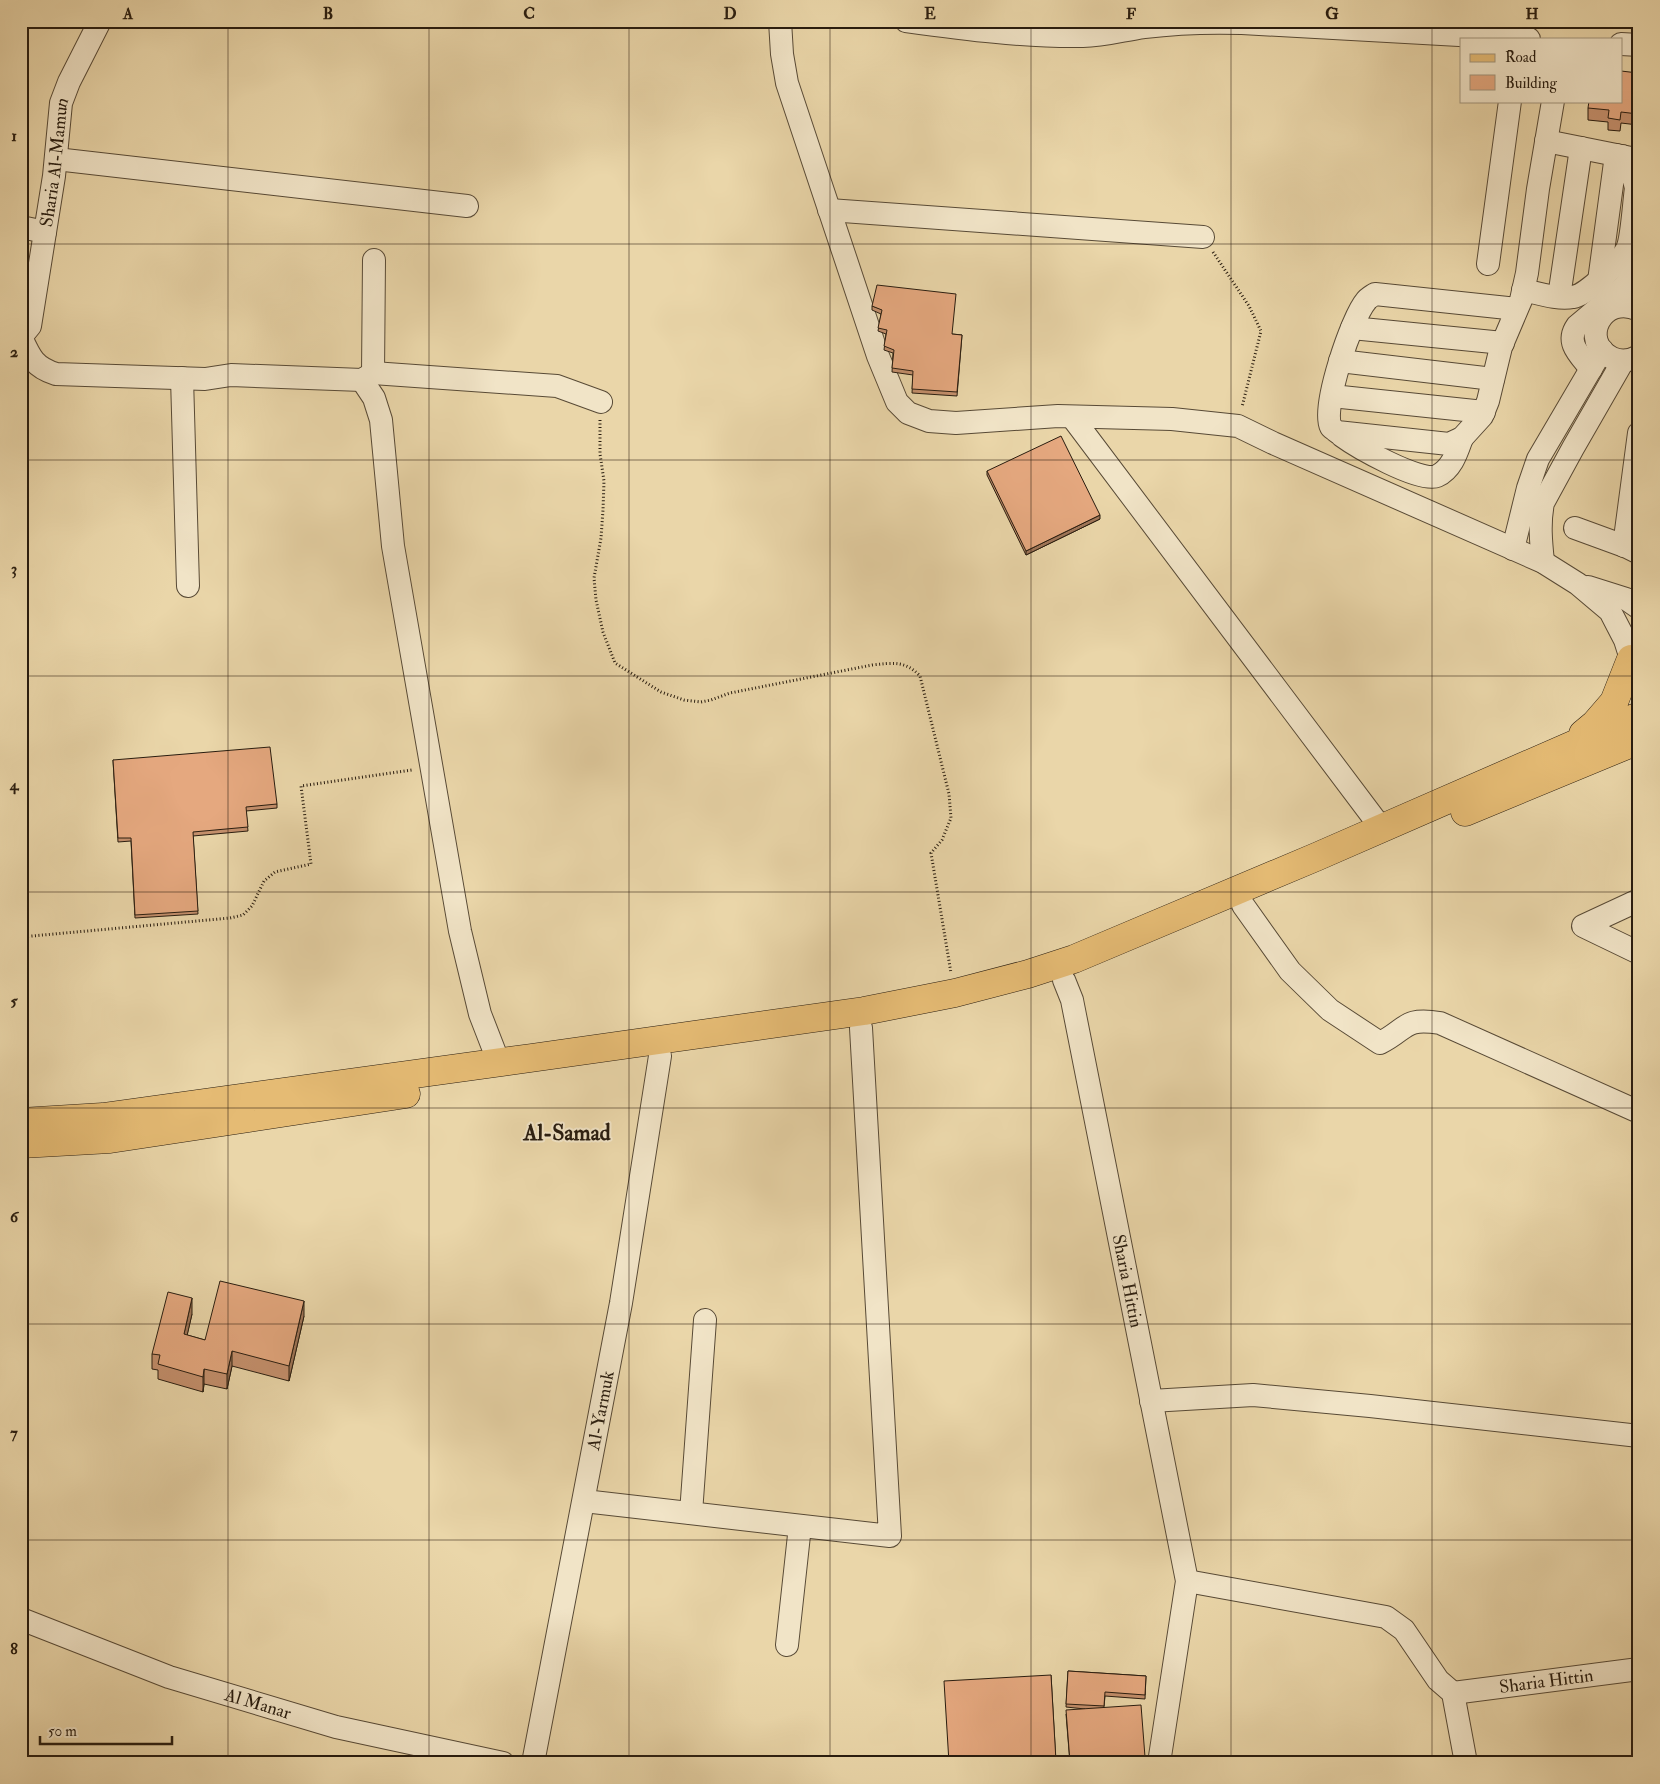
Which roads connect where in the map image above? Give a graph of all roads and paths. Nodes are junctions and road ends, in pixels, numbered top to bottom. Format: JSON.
{"nodes":[{"id":1,"x":100,"y":21,"type":"edge"},
{"id":2,"x":780,"y":21,"type":"edge"},
{"id":3,"x":906,"y":21,"type":"edge"},
{"id":4,"x":1509,"y":21,"type":"edge"},
{"id":5,"x":1341,"y":25,"type":"edge"},
{"id":6,"x":1439,"y":27,"type":"edge"},
{"id":7,"x":1518,"y":38,"type":"edge"},
{"id":8,"x":1622,"y":44,"type":"edge"},
{"id":9,"x":1639,"y":45,"type":"edge"},
{"id":10,"x":1510,"y":102,"type":"edge"},
{"id":11,"x":1553,"y":102,"type":"edge"},
{"id":12,"x":1546,"y":141,"type":"junction"},
{"id":13,"x":1581,"y":148,"type":"junction"},
{"id":14,"x":1626,"y":157,"type":"edge"},
{"id":15,"x":56,"y":159,"type":"junction"},
{"id":16,"x":467,"y":206,"type":"dead end"},
{"id":17,"x":830,"y":210,"type":"junction"},
{"id":18,"x":21,"y":227,"type":"edge"},
{"id":19,"x":45,"y":232,"type":"junction"},
{"id":20,"x":1203,"y":237,"type":"joint"},
{"id":21,"x":374,"y":260,"type":"dead end"},
{"id":22,"x":1639,"y":262,"type":"edge"},
{"id":23,"x":1488,"y":264,"type":"dead end"},
{"id":24,"x":1626,"y":285,"type":"junction"},
{"id":25,"x":1559,"y":297,"type":"junction"},
{"id":26,"x":1520,"y":299,"type":"junction"},
{"id":27,"x":1612,"y":308,"type":"junction"},
{"id":28,"x":1639,"y":310,"type":"edge"},
{"id":29,"x":1352,"y":328,"type":"junction"},
{"id":30,"x":21,"y":338,"type":"edge"},
{"id":31,"x":1503,"y":343,"type":"junction"},
{"id":32,"x":1633,"y":359,"type":"edge"},
{"id":33,"x":1597,"y":360,"type":"junction"},
{"id":34,"x":1340,"y":362,"type":"junction"},
{"id":35,"x":368,"y":377,"type":"junction"},
{"id":36,"x":182,"y":378,"type":"junction"},
{"id":37,"x":1493,"y":378,"type":"junction"},
{"id":38,"x":1332,"y":396,"type":"junction"},
{"id":39,"x":601,"y":402,"type":"joint"},
{"id":40,"x":1484,"y":412,"type":"junction"},
{"id":41,"x":1072,"y":417,"type":"junction"},
{"id":42,"x":1238,"y":426,"type":"junction"},
{"id":43,"x":1337,"y":432,"type":"junction"},
{"id":44,"x":1639,"y":432,"type":"edge"},
{"id":45,"x":1462,"y":438,"type":"junction"},
{"id":46,"x":1575,"y":528,"type":"dead end"},
{"id":47,"x":1513,"y":549,"type":"junction"},
{"id":48,"x":1631,"y":549,"type":"edge"},
{"id":49,"x":1544,"y":562,"type":"junction"},
{"id":50,"x":1578,"y":584,"type":"junction"},
{"id":51,"x":188,"y":586,"type":"dead end"},
{"id":52,"x":1639,"y":608,"type":"edge"},
{"id":53,"x":1635,"y":664,"type":"edge"},
{"id":54,"x":1639,"y":716,"type":"edge"},
{"id":55,"x":1639,"y":740,"type":"edge"},
{"id":56,"x":1565,"y":748,"type":"junction"},
{"id":57,"x":432,"y":766,"type":"junction"},
{"id":58,"x":1382,"y":828,"type":"junction"},
{"id":59,"x":1639,"y":900,"type":"edge"},
{"id":60,"x":1243,"y":905,"type":"junction"},
{"id":61,"x":21,"y":938,"type":"edge"},
{"id":62,"x":1639,"y":953,"type":"edge"},
{"id":63,"x":1064,"y":980,"type":"junction"},
{"id":64,"x":955,"y":993,"type":"junction"},
{"id":65,"x":861,"y":1028,"type":"junction"},
{"id":66,"x":660,"y":1056,"type":"junction"},
{"id":67,"x":499,"y":1062,"type":"junction"},
{"id":68,"x":1639,"y":1112,"type":"edge"},
{"id":69,"x":21,"y":1122,"type":"edge"},
{"id":70,"x":21,"y":1144,"type":"edge"},
{"id":71,"x":704,"y":1320,"type":"dead end"},
{"id":72,"x":1151,"y":1400,"type":"junction"},
{"id":73,"x":1639,"y":1436,"type":"edge"},
{"id":74,"x":584,"y":1501,"type":"junction"},
{"id":75,"x":692,"y":1513,"type":"junction"},
{"id":76,"x":800,"y":1526,"type":"junction"},
{"id":77,"x":1187,"y":1581,"type":"junction"},
{"id":78,"x":21,"y":1618,"type":"edge"},
{"id":79,"x":787,"y":1645,"type":"dead end"},
{"id":80,"x":1639,"y":1669,"type":"edge"},
{"id":81,"x":1453,"y":1693,"type":"junction"},
{"id":82,"x":503,"y":1763,"type":"edge"},
{"id":83,"x":533,"y":1763,"type":"edge"},
{"id":84,"x":1159,"y":1763,"type":"edge"},
{"id":85,"x":1466,"y":1763,"type":"edge"}],
"edges":[{"from":1,"to":15,"type":"street","name":"Sharia Al-Mamun"},
{"from":2,"to":17,"type":"street"},
{"from":3,"to":5,"type":"street"},
{"from":4,"to":7,"type":"street"},
{"from":5,"to":6,"type":"street"},
{"from":6,"to":7,"type":"street"},
{"from":8,"to":9,"type":"street"},
{"from":10,"to":23,"type":"street"},
{"from":11,"to":12,"type":"street"},
{"from":12,"to":13,"type":"street"},
{"from":12,"to":26,"type":"street"},
{"from":13,"to":14,"type":"street"},
{"from":13,"to":25,"type":"street"},
{"from":14,"to":25,"type":"street"},
{"from":15,"to":16,"type":"street"},
{"from":15,"to":19,"type":"street","name":"Sharia Al-Mamun"},
{"from":17,"to":20,"type":"street"},
{"from":17,"to":41,"type":"street"},
{"from":18,"to":19,"type":"street"},
{"from":19,"to":30,"type":"street","name":"Sharia Al-Mamun"},
{"from":20,"to":42,"type":"path"},
{"from":21,"to":35,"type":"street"},
{"from":22,"to":24,"type":"street"},
{"from":24,"to":27,"type":"street"},
{"from":24,"to":33,"type":"street"},
{"from":25,"to":26,"type":"street"},
{"from":26,"to":29,"type":"street"},
{"from":26,"to":31,"type":"street"},
{"from":27,"to":28,"type":"street"},
{"from":27,"to":33,"type":"street"},
{"from":29,"to":31,"type":"street"},
{"from":29,"to":34,"type":"street"},
{"from":30,"to":36,"type":"street"},
{"from":31,"to":37,"type":"street"},
{"from":32,"to":33,"type":"street"},
{"from":32,"to":49,"type":"street"},
{"from":33,"to":47,"type":"street"},
{"from":34,"to":37,"type":"street"},
{"from":34,"to":38,"type":"street"},
{"from":35,"to":36,"type":"street"},
{"from":35,"to":39,"type":"street"},
{"from":35,"to":57,"type":"street"},
{"from":36,"to":51,"type":"street"},
{"from":37,"to":40,"type":"street"},
{"from":38,"to":40,"type":"street"},
{"from":38,"to":43,"type":"street"},
{"from":39,"to":64,"type":"path"},
{"from":40,"to":45,"type":"street"},
{"from":41,"to":42,"type":"street"},
{"from":41,"to":58,"type":"street"},
{"from":42,"to":47,"type":"street"},
{"from":43,"to":45,"type":"street"},
{"from":43,"to":45,"type":"street"},
{"from":44,"to":48,"type":"street"},
{"from":46,"to":48,"type":"street"},
{"from":47,"to":49,"type":"street"},
{"from":49,"to":50,"type":"street"},
{"from":50,"to":52,"type":"street"},
{"from":50,"to":53,"type":"street"},
{"from":53,"to":56,"type":"main road"},
{"from":54,"to":56,"type":"main road"},
{"from":55,"to":60,"type":"main road"},
{"from":56,"to":58,"type":"main road"},
{"from":57,"to":61,"type":"path"},
{"from":57,"to":67,"type":"street"},
{"from":58,"to":64,"type":"main road"},
{"from":59,"to":62,"type":"street"},
{"from":60,"to":63,"type":"main road"},
{"from":60,"to":68,"type":"street"},
{"from":63,"to":65,"type":"main road"},
{"from":63,"to":72,"type":"street","name":"Sharia Hittin"},
{"from":64,"to":67,"type":"main road"},
{"from":65,"to":66,"type":"main road"},
{"from":65,"to":76,"type":"street"},
{"from":66,"to":70,"type":"main road"},
{"from":66,"to":74,"type":"street","name":"Al-Yarmuk"},
{"from":67,"to":69,"type":"main road"},
{"from":71,"to":75,"type":"street"},
{"from":72,"to":73,"type":"street"},
{"from":72,"to":77,"type":"street","name":"Sharia Hittin"},
{"from":74,"to":75,"type":"street"},
{"from":74,"to":83,"type":"street","name":"Al-Yarmuk"},
{"from":75,"to":76,"type":"street"},
{"from":76,"to":79,"type":"street"},
{"from":77,"to":81,"type":"street"},
{"from":77,"to":84,"type":"street","name":"Sharia Hittin"},
{"from":78,"to":82,"type":"street","name":"Al Manar"},
{"from":80,"to":81,"type":"street","name":"Sharia Hittin"},
{"from":81,"to":85,"type":"street"}]}
